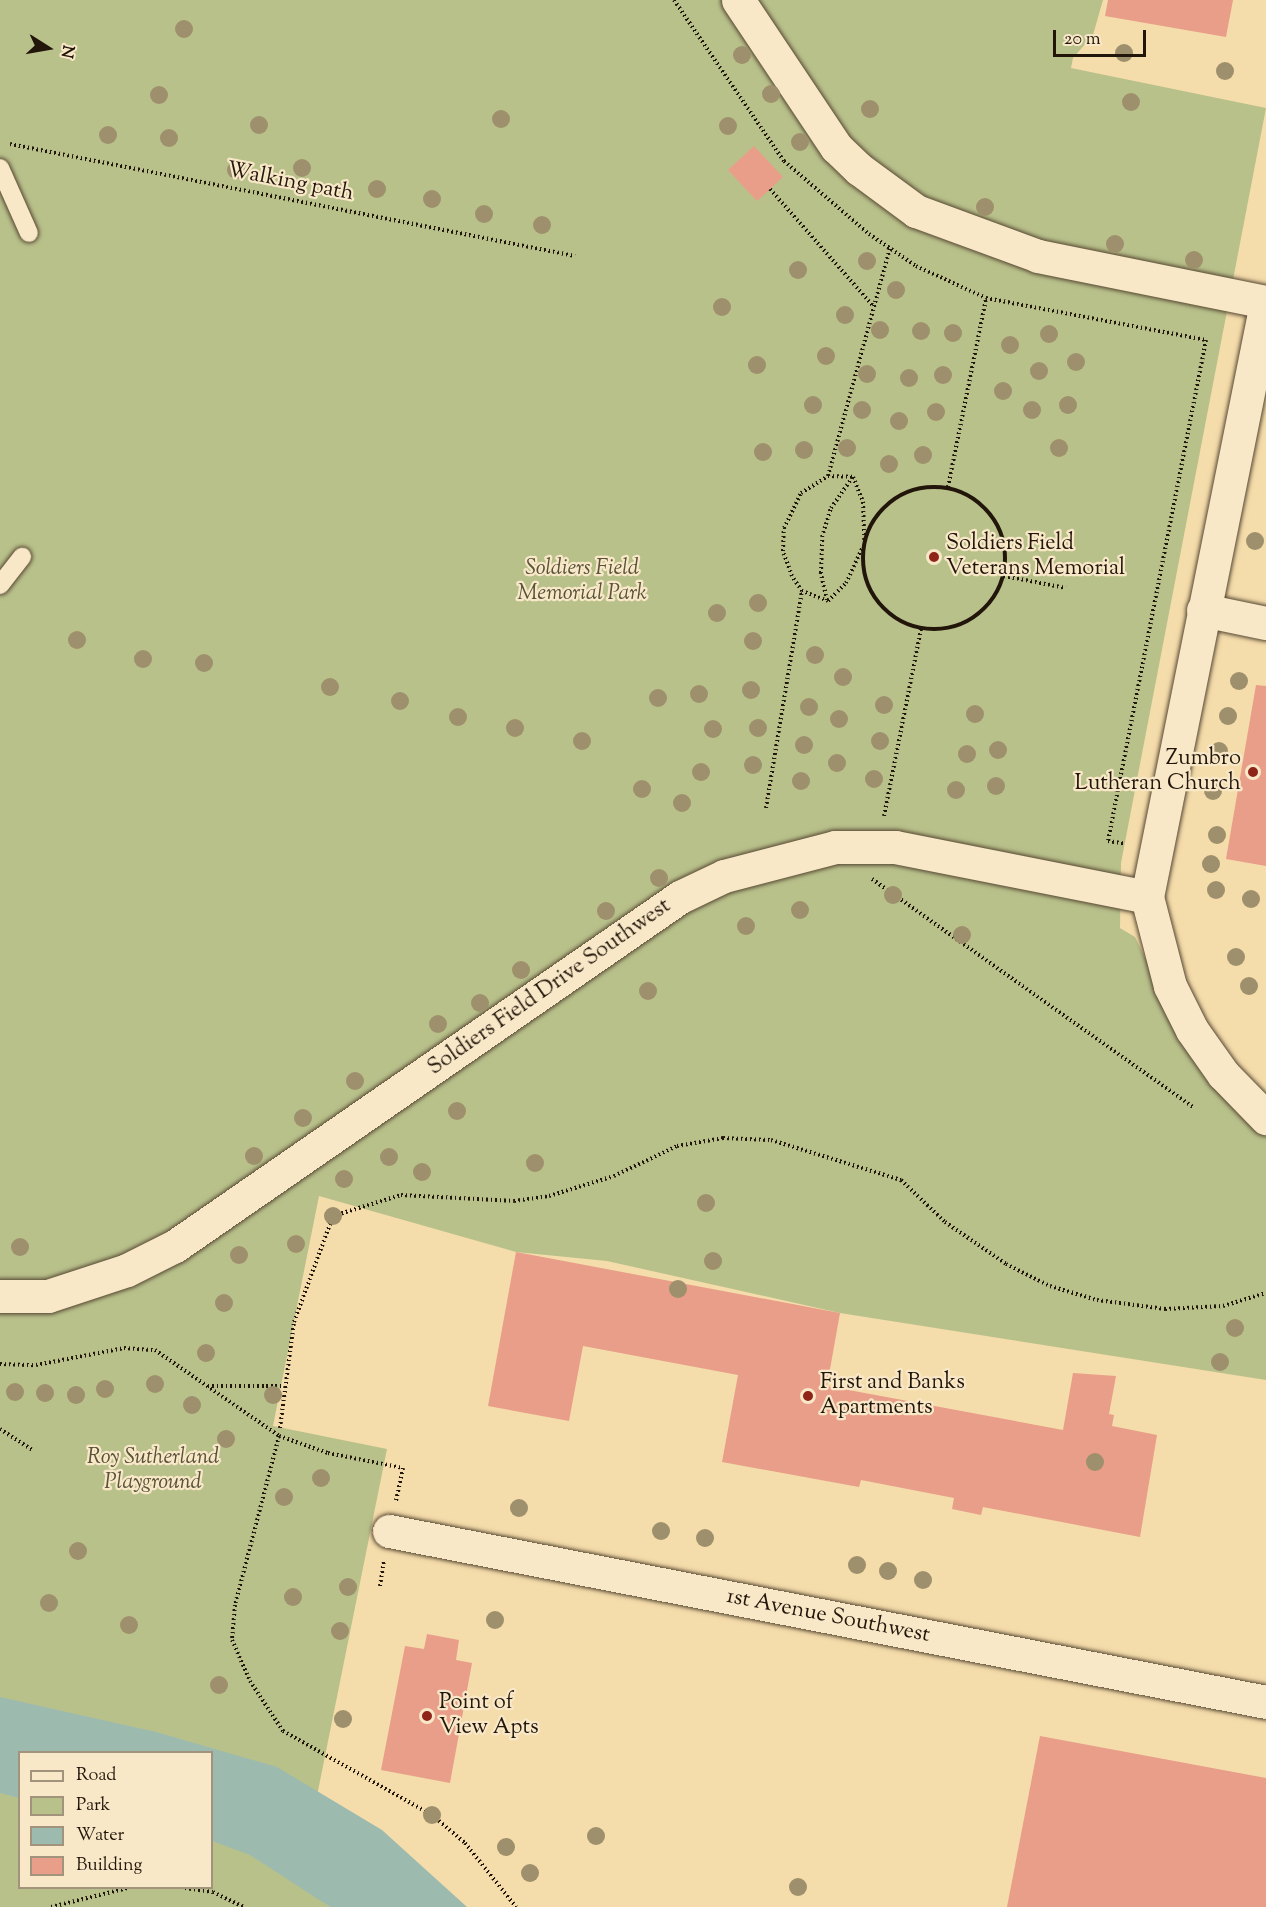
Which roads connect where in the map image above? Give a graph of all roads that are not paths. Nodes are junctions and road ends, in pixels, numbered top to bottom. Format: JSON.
{"nodes":[{"id":1,"x":738,"y":0,"type":"edge"},
{"id":2,"x":0,"y":168,"type":"edge"},
{"id":3,"x":29,"y":233,"type":"dead end"},
{"id":4,"x":1266,"y":303,"type":"edge"},
{"id":5,"x":22,"y":556,"type":"dead end"},
{"id":6,"x":0,"y":585,"type":"edge"},
{"id":7,"x":1203,"y":610,"type":"junction"},
{"id":8,"x":1266,"y":623,"type":"edge"},
{"id":9,"x":1148,"y":897,"type":"junction"},
{"id":10,"x":1266,"y":1118,"type":"edge"},
{"id":11,"x":0,"y":1296,"type":"edge"},
{"id":12,"x":389,"y":1531,"type":"dead end"},
{"id":13,"x":1266,"y":1702,"type":"edge"}],
"edges":[{"from":1,"to":4,"type":"street"},
{"from":2,"to":3,"type":"lane"},
{"from":4,"to":7,"type":"street"},
{"from":5,"to":6,"type":"lane"},
{"from":7,"to":8,"type":"street"},
{"from":7,"to":9,"type":"street"},
{"from":9,"to":10,"type":"street"},
{"from":9,"to":11,"type":"street","name":"Soldiers Field Drive Southwest"},
{"from":12,"to":13,"type":"street","name":"1st Avenue Southwest"}]}
